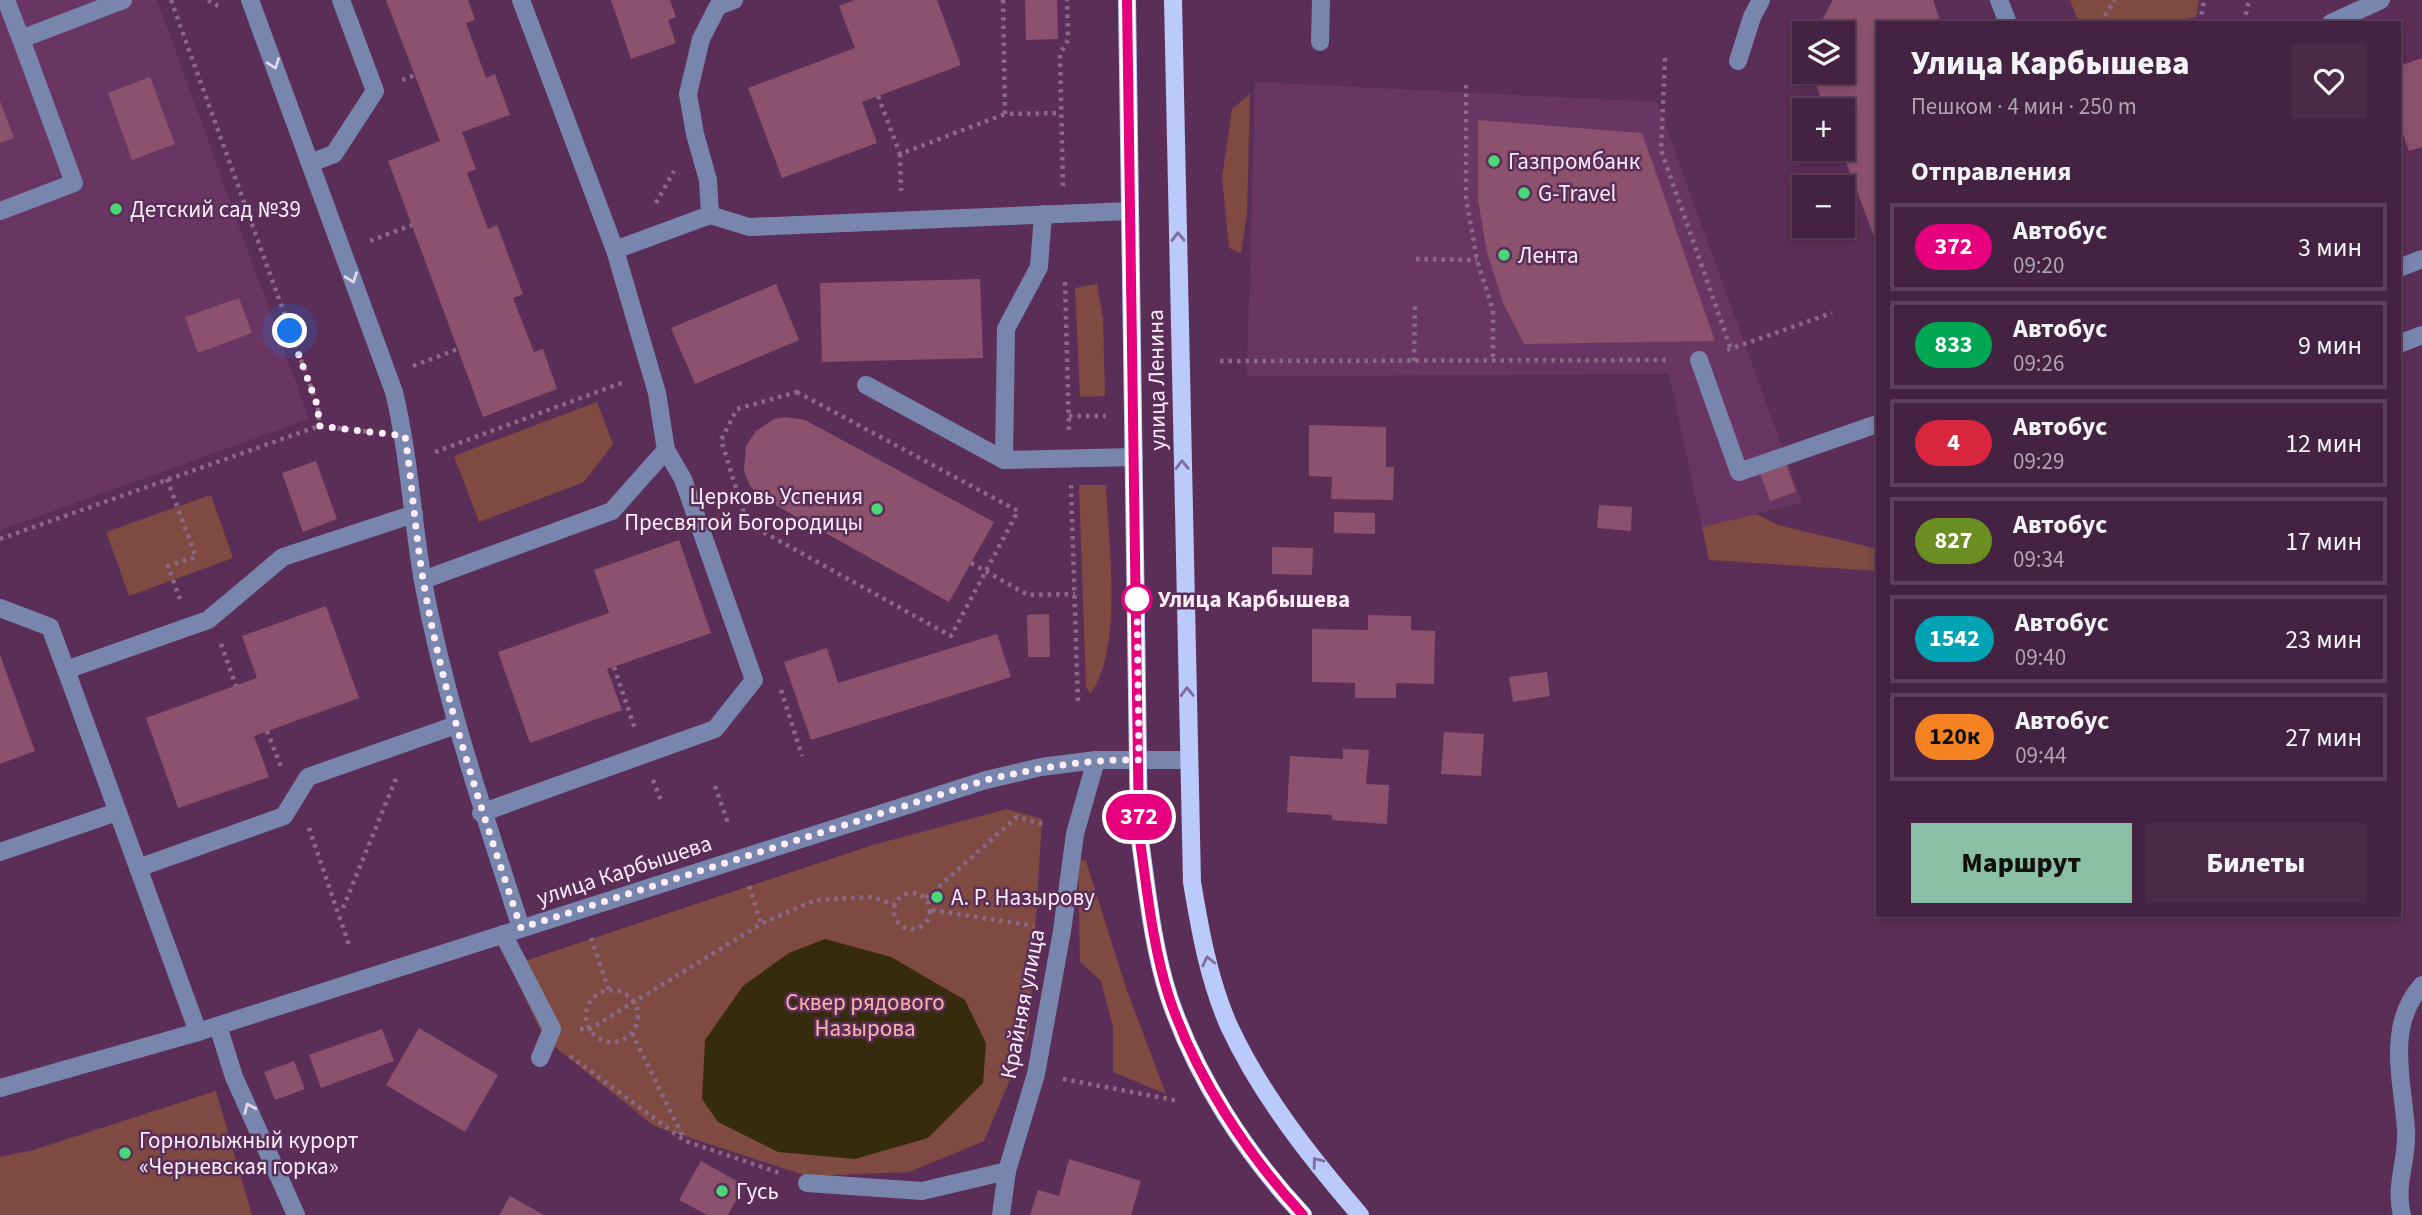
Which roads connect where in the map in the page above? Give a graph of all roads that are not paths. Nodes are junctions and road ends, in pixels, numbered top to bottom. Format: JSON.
{"nodes":[{"id":1,"x":6,"y":0,"type":"edge"},
{"id":2,"x":123,"y":0,"type":"edge"},
{"id":3,"x":250,"y":0,"type":"edge"},
{"id":4,"x":341,"y":0,"type":"edge"},
{"id":5,"x":521,"y":0,"type":"edge"},
{"id":6,"x":734,"y":0,"type":"edge"},
{"id":7,"x":1127,"y":0,"type":"edge"},
{"id":8,"x":1173,"y":0,"type":"edge"},
{"id":9,"x":1321,"y":0,"type":"edge"},
{"id":10,"x":1761,"y":0,"type":"edge"},
{"id":11,"x":1999,"y":0,"type":"edge"},
{"id":12,"x":2381,"y":0,"type":"edge"},
{"id":13,"x":2007,"y":21,"type":"edge"},
{"id":14,"x":2335,"y":21,"type":"edge"},
{"id":15,"x":21,"y":39,"type":"junction"},
{"id":16,"x":1320,"y":42,"type":"dead end"},
{"id":17,"x":1738,"y":61,"type":"dead end"},
{"id":18,"x":310,"y":163,"type":"junction"},
{"id":19,"x":0,"y":211,"type":"edge"},
{"id":20,"x":1130,"y":211,"type":"junction"},
{"id":21,"x":1043,"y":214,"type":"junction"},
{"id":22,"x":710,"y":215,"type":"junction"},
{"id":23,"x":615,"y":250,"type":"junction"},
{"id":24,"x":2422,"y":259,"type":"edge"},
{"id":25,"x":2401,"y":267,"type":"edge"},
{"id":26,"x":2422,"y":335,"type":"edge"},
{"id":27,"x":2401,"y":343,"type":"edge"},
{"id":28,"x":1699,"y":360,"type":"road end"},
{"id":29,"x":866,"y":385,"type":"dead end"},
{"id":30,"x":1874,"y":425,"type":"dead end"},
{"id":31,"x":666,"y":450,"type":"junction"},
{"id":32,"x":1134,"y":457,"type":"junction"},
{"id":33,"x":1004,"y":460,"type":"junction"},
{"id":34,"x":414,"y":514,"type":"junction"},
{"id":35,"x":423,"y":580,"type":"junction"},
{"id":36,"x":0,"y":608,"type":"edge"},
{"id":37,"x":66,"y":670,"type":"junction"},
{"id":38,"x":456,"y":725,"type":"junction"},
{"id":39,"x":1096,"y":760,"type":"junction"},
{"id":40,"x":1139,"y":760,"type":"junction"},
{"id":41,"x":1188,"y":760,"type":"junction"},
{"id":42,"x":117,"y":812,"type":"junction"},
{"id":43,"x":481,"y":813,"type":"junction"},
{"id":44,"x":0,"y":852,"type":"edge"},
{"id":45,"x":138,"y":867,"type":"junction"},
{"id":46,"x":521,"y":928,"type":"junction"},
{"id":47,"x":503,"y":934,"type":"junction"},
{"id":48,"x":2422,"y":985,"type":"edge"},
{"id":49,"x":218,"y":1026,"type":"junction"},
{"id":50,"x":198,"y":1032,"type":"junction"},
{"id":51,"x":540,"y":1058,"type":"dead end"},
{"id":52,"x":0,"y":1088,"type":"edge"},
{"id":53,"x":1007,"y":1171,"type":"junction"},
{"id":54,"x":807,"y":1183,"type":"road end"},
{"id":55,"x":296,"y":1215,"type":"edge"},
{"id":56,"x":1000,"y":1215,"type":"edge"},
{"id":57,"x":1303,"y":1215,"type":"edge"},
{"id":58,"x":1360,"y":1215,"type":"edge"},
{"id":59,"x":2402,"y":1215,"type":"edge"}],
"edges":[{"from":1,"to":15,"type":"street"},
{"from":2,"to":15,"type":"street"},
{"from":3,"to":18,"type":"street","one_way":true},
{"from":4,"to":18,"type":"street"},
{"from":5,"to":23,"type":"street"},
{"from":6,"to":22,"type":"street"},
{"from":7,"to":20,"type":"main road","name":"улица Ленина"},
{"from":41,"to":8,"type":"main road","name":"улица Ленина","one_way":true},
{"from":9,"to":16,"type":"street"},
{"from":10,"to":17,"type":"street"},
{"from":11,"to":13,"type":"street"},
{"from":12,"to":14,"type":"street"},
{"from":15,"to":19,"type":"street"},
{"from":18,"to":34,"type":"street","one_way":true},
{"from":20,"to":21,"type":"street"},
{"from":20,"to":32,"type":"main road","name":"улица Ленина"},
{"from":21,"to":22,"type":"street"},
{"from":21,"to":33,"type":"street"},
{"from":22,"to":23,"type":"street"},
{"from":23,"to":31,"type":"street"},
{"from":24,"to":25,"type":"street"},
{"from":26,"to":27,"type":"street"},
{"from":28,"to":30,"type":"street"},
{"from":29,"to":33,"type":"street"},
{"from":31,"to":35,"type":"street"},
{"from":31,"to":43,"type":"street"},
{"from":32,"to":33,"type":"street"},
{"from":32,"to":40,"type":"main road","name":"улица Ленина"},
{"from":34,"to":35,"type":"street"},
{"from":34,"to":37,"type":"street"},
{"from":35,"to":38,"type":"street"},
{"from":36,"to":37,"type":"street"},
{"from":37,"to":42,"type":"street"},
{"from":38,"to":43,"type":"street"},
{"from":38,"to":45,"type":"street"},
{"from":39,"to":40,"type":"street","name":"улица Карбышева"},
{"from":39,"to":46,"type":"street","name":"улица Карбышева"},
{"from":39,"to":53,"type":"street","name":"Крайняя улица"},
{"from":40,"to":41,"type":"street","name":"улица Карбышева"},
{"from":40,"to":57,"type":"main road","name":"улица Ленина"},
{"from":58,"to":41,"type":"main road","name":"улица Ленина","one_way":true},
{"from":42,"to":44,"type":"street"},
{"from":42,"to":45,"type":"street"},
{"from":43,"to":46,"type":"street"},
{"from":45,"to":50,"type":"street"},
{"from":46,"to":47,"type":"street","name":"улица Карбышева"},
{"from":47,"to":49,"type":"street","name":"улица Карбышева"},
{"from":47,"to":51,"type":"street"},
{"from":48,"to":59,"type":"street"},
{"from":49,"to":50,"type":"street","name":"улица Карбышева"},
{"from":55,"to":49,"type":"street","one_way":true},
{"from":50,"to":52,"type":"street","name":"улица Карбышева"},
{"from":53,"to":54,"type":"street"},
{"from":53,"to":56,"type":"street","name":"Крайняя улица"}]}
